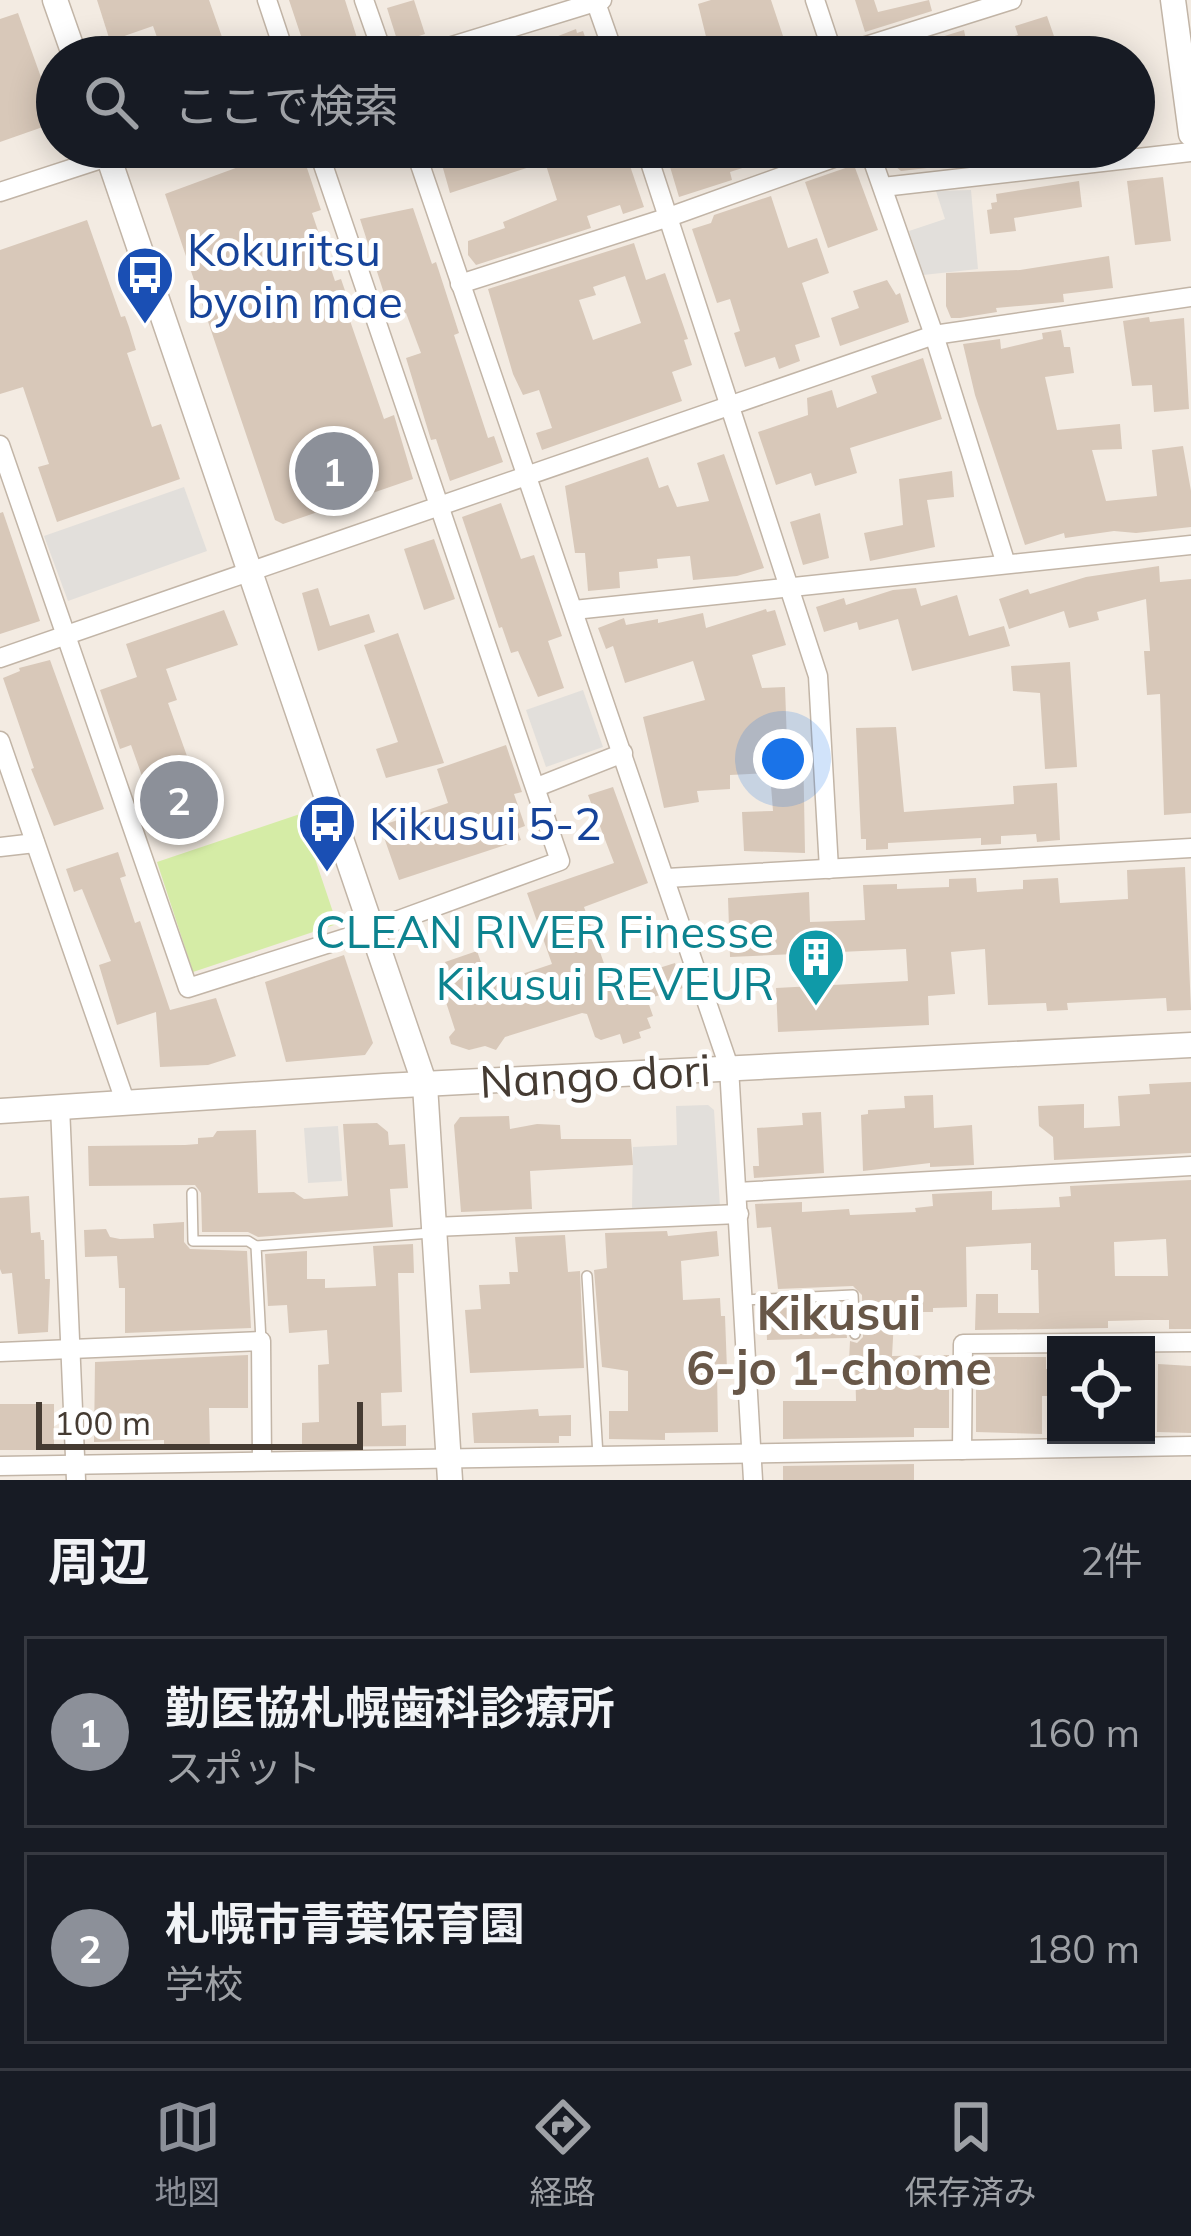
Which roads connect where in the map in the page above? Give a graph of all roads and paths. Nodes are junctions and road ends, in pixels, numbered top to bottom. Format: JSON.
{"nodes":[{"id":1,"x":55,"y":0,"type":"edge"},
{"id":2,"x":267,"y":0,"type":"edge"},
{"id":3,"x":364,"y":0,"type":"edge"},
{"id":4,"x":815,"y":0,"type":"edge"},
{"id":5,"x":1012,"y":0,"type":"edge"},
{"id":6,"x":1174,"y":0,"type":"edge"},
{"id":7,"x":598,"y":1,"type":"edge"},
{"id":8,"x":68,"y":36,"type":"edge"},
{"id":9,"x":279,"y":36,"type":"edge"},
{"id":10,"x":377,"y":36,"type":"edge"},
{"id":11,"x":484,"y":36,"type":"edge"},
{"id":12,"x":609,"y":36,"type":"edge"},
{"id":13,"x":827,"y":36,"type":"edge"},
{"id":14,"x":898,"y":36,"type":"edge"},
{"id":15,"x":1191,"y":134,"type":"edge"},
{"id":16,"x":1191,"y":152,"type":"edge"},
{"id":17,"x":1155,"y":156,"type":"edge"},
{"id":18,"x":64,"y":168,"type":"edge"},
{"id":19,"x":112,"y":168,"type":"edge"},
{"id":20,"x":324,"y":168,"type":"edge"},
{"id":21,"x":421,"y":168,"type":"edge"},
{"id":22,"x":652,"y":168,"type":"edge"},
{"id":23,"x":807,"y":168,"type":"edge"},
{"id":24,"x":875,"y":168,"type":"edge"},
{"id":25,"x":1050,"y":168,"type":"edge"},
{"id":26,"x":883,"y":187,"type":"junction"},
{"id":27,"x":0,"y":192,"type":"edge"},
{"id":28,"x":669,"y":217,"type":"junction"},
{"id":29,"x":460,"y":284,"type":"junction"},
{"id":30,"x":1191,"y":297,"type":"edge"},
{"id":31,"x":934,"y":335,"type":"junction"},
{"id":32,"x":731,"y":406,"type":"junction"},
{"id":33,"x":0,"y":446,"type":"edge"},
{"id":34,"x":524,"y":476,"type":"junction"},
{"id":35,"x":439,"y":506,"type":"junction"},
{"id":36,"x":1191,"y":545,"type":"edge"},
{"id":37,"x":1004,"y":562,"type":"junction"},
{"id":38,"x":250,"y":568,"type":"junction"},
{"id":39,"x":790,"y":585,"type":"junction"},
{"id":40,"x":574,"y":610,"type":"junction"},
{"id":41,"x":68,"y":635,"type":"junction"},
{"id":42,"x":0,"y":658,"type":"edge"},
{"id":43,"x":0,"y":741,"type":"edge"},
{"id":44,"x":622,"y":753,"type":"junction"},
{"id":45,"x":537,"y":787,"type":"junction"},
{"id":46,"x":34,"y":843,"type":"junction"},
{"id":47,"x":0,"y":847,"type":"edge"},
{"id":48,"x":1191,"y":848,"type":"edge"},
{"id":49,"x":829,"y":869,"type":"junction"},
{"id":50,"x":667,"y":878,"type":"junction"},
{"id":51,"x":374,"y":929,"type":"junction"},
{"id":52,"x":1191,"y":1045,"type":"edge"},
{"id":53,"x":729,"y":1067,"type":"junction"},
{"id":54,"x":424,"y":1085,"type":"junction"},
{"id":55,"x":125,"y":1101,"type":"junction"},
{"id":56,"x":60,"y":1106,"type":"junction"},
{"id":57,"x":0,"y":1111,"type":"edge"},
{"id":58,"x":1191,"y":1166,"type":"edge"},
{"id":59,"x":737,"y":1192,"type":"junction"},
{"id":60,"x":192,"y":1193,"type":"dead end"},
{"id":61,"x":739,"y":1214,"type":"junction"},
{"id":62,"x":435,"y":1230,"type":"junction"},
{"id":63,"x":256,"y":1246,"type":"junction"},
{"id":64,"x":587,"y":1276,"type":"dead end"},
{"id":65,"x":744,"y":1300,"type":"junction"},
{"id":66,"x":855,"y":1334,"type":"dead end"},
{"id":67,"x":260,"y":1341,"type":"junction"},
{"id":68,"x":1191,"y":1342,"type":"edge"},
{"id":69,"x":71,"y":1348,"type":"junction"},
{"id":70,"x":0,"y":1352,"type":"edge"},
{"id":71,"x":1191,"y":1446,"type":"edge"},
{"id":72,"x":962,"y":1450,"type":"junction"},
{"id":73,"x":752,"y":1455,"type":"junction"},
{"id":74,"x":598,"y":1458,"type":"junction"},
{"id":75,"x":262,"y":1461,"type":"junction"},
{"id":76,"x":0,"y":1466,"type":"edge"},
{"id":77,"x":449,"y":1470,"type":"edge"},
{"id":78,"x":75,"y":1472,"type":"edge"},
{"id":79,"x":753,"y":1480,"type":"edge"}],
"edges":[{"from":1,"to":8,"type":"street"},
{"from":2,"to":9,"type":"street"},
{"from":3,"to":10,"type":"street"},
{"from":4,"to":13,"type":"street"},
{"from":5,"to":14,"type":"street"},
{"from":6,"to":15,"type":"street"},
{"from":7,"to":11,"type":"street"},
{"from":7,"to":12,"type":"street"},
{"from":16,"to":17,"type":"street"},
{"from":18,"to":27,"type":"street"},
{"from":19,"to":38,"type":"street"},
{"from":20,"to":35,"type":"street"},
{"from":21,"to":29,"type":"street"},
{"from":22,"to":28,"type":"street"},
{"from":23,"to":28,"type":"street"},
{"from":24,"to":26,"type":"street"},
{"from":25,"to":26,"type":"street"},
{"from":26,"to":31,"type":"street"},
{"from":28,"to":29,"type":"street"},
{"from":28,"to":32,"type":"street"},
{"from":29,"to":34,"type":"street"},
{"from":30,"to":31,"type":"street"},
{"from":31,"to":32,"type":"street"},
{"from":31,"to":37,"type":"street"},
{"from":32,"to":34,"type":"street"},
{"from":32,"to":39,"type":"street"},
{"from":33,"to":41,"type":"street"},
{"from":34,"to":35,"type":"street"},
{"from":34,"to":40,"type":"street"},
{"from":35,"to":38,"type":"street"},
{"from":35,"to":45,"type":"street"},
{"from":36,"to":37,"type":"street"},
{"from":37,"to":39,"type":"street"},
{"from":38,"to":41,"type":"street"},
{"from":38,"to":51,"type":"street"},
{"from":39,"to":40,"type":"street"},
{"from":39,"to":49,"type":"street"},
{"from":40,"to":44,"type":"street"},
{"from":41,"to":42,"type":"street"},
{"from":41,"to":51,"type":"street"},
{"from":43,"to":46,"type":"street"},
{"from":44,"to":45,"type":"street"},
{"from":44,"to":50,"type":"street"},
{"from":45,"to":51,"type":"street"},
{"from":46,"to":47,"type":"street"},
{"from":46,"to":55,"type":"street"},
{"from":48,"to":49,"type":"street"},
{"from":49,"to":50,"type":"street"},
{"from":50,"to":53,"type":"street"},
{"from":51,"to":54,"type":"street"},
{"from":52,"to":53,"type":"street","name":"Nango dori"},
{"from":53,"to":54,"type":"street","name":"Nango dori"},
{"from":53,"to":59,"type":"street"},
{"from":54,"to":55,"type":"street","name":"Nango dori"},
{"from":54,"to":62,"type":"street"},
{"from":55,"to":56,"type":"street","name":"Nango dori"},
{"from":56,"to":57,"type":"street","name":"Nango dori"},
{"from":56,"to":69,"type":"street"},
{"from":58,"to":59,"type":"street"},
{"from":59,"to":61,"type":"street"},
{"from":60,"to":63,"type":"lane"},
{"from":61,"to":62,"type":"street"},
{"from":61,"to":65,"type":"street"},
{"from":62,"to":63,"type":"lane"},
{"from":62,"to":77,"type":"street"},
{"from":63,"to":67,"type":"lane"},
{"from":64,"to":74,"type":"lane"},
{"from":65,"to":66,"type":"lane"},
{"from":65,"to":73,"type":"street"},
{"from":67,"to":69,"type":"street"},
{"from":67,"to":75,"type":"street"},
{"from":68,"to":72,"type":"street"},
{"from":69,"to":70,"type":"street"},
{"from":69,"to":78,"type":"street"},
{"from":71,"to":72,"type":"street"},
{"from":72,"to":73,"type":"street"},
{"from":73,"to":74,"type":"street"},
{"from":73,"to":79,"type":"street"},
{"from":74,"to":77,"type":"street"},
{"from":75,"to":77,"type":"street"},
{"from":75,"to":78,"type":"street"},
{"from":76,"to":78,"type":"street"}]}
